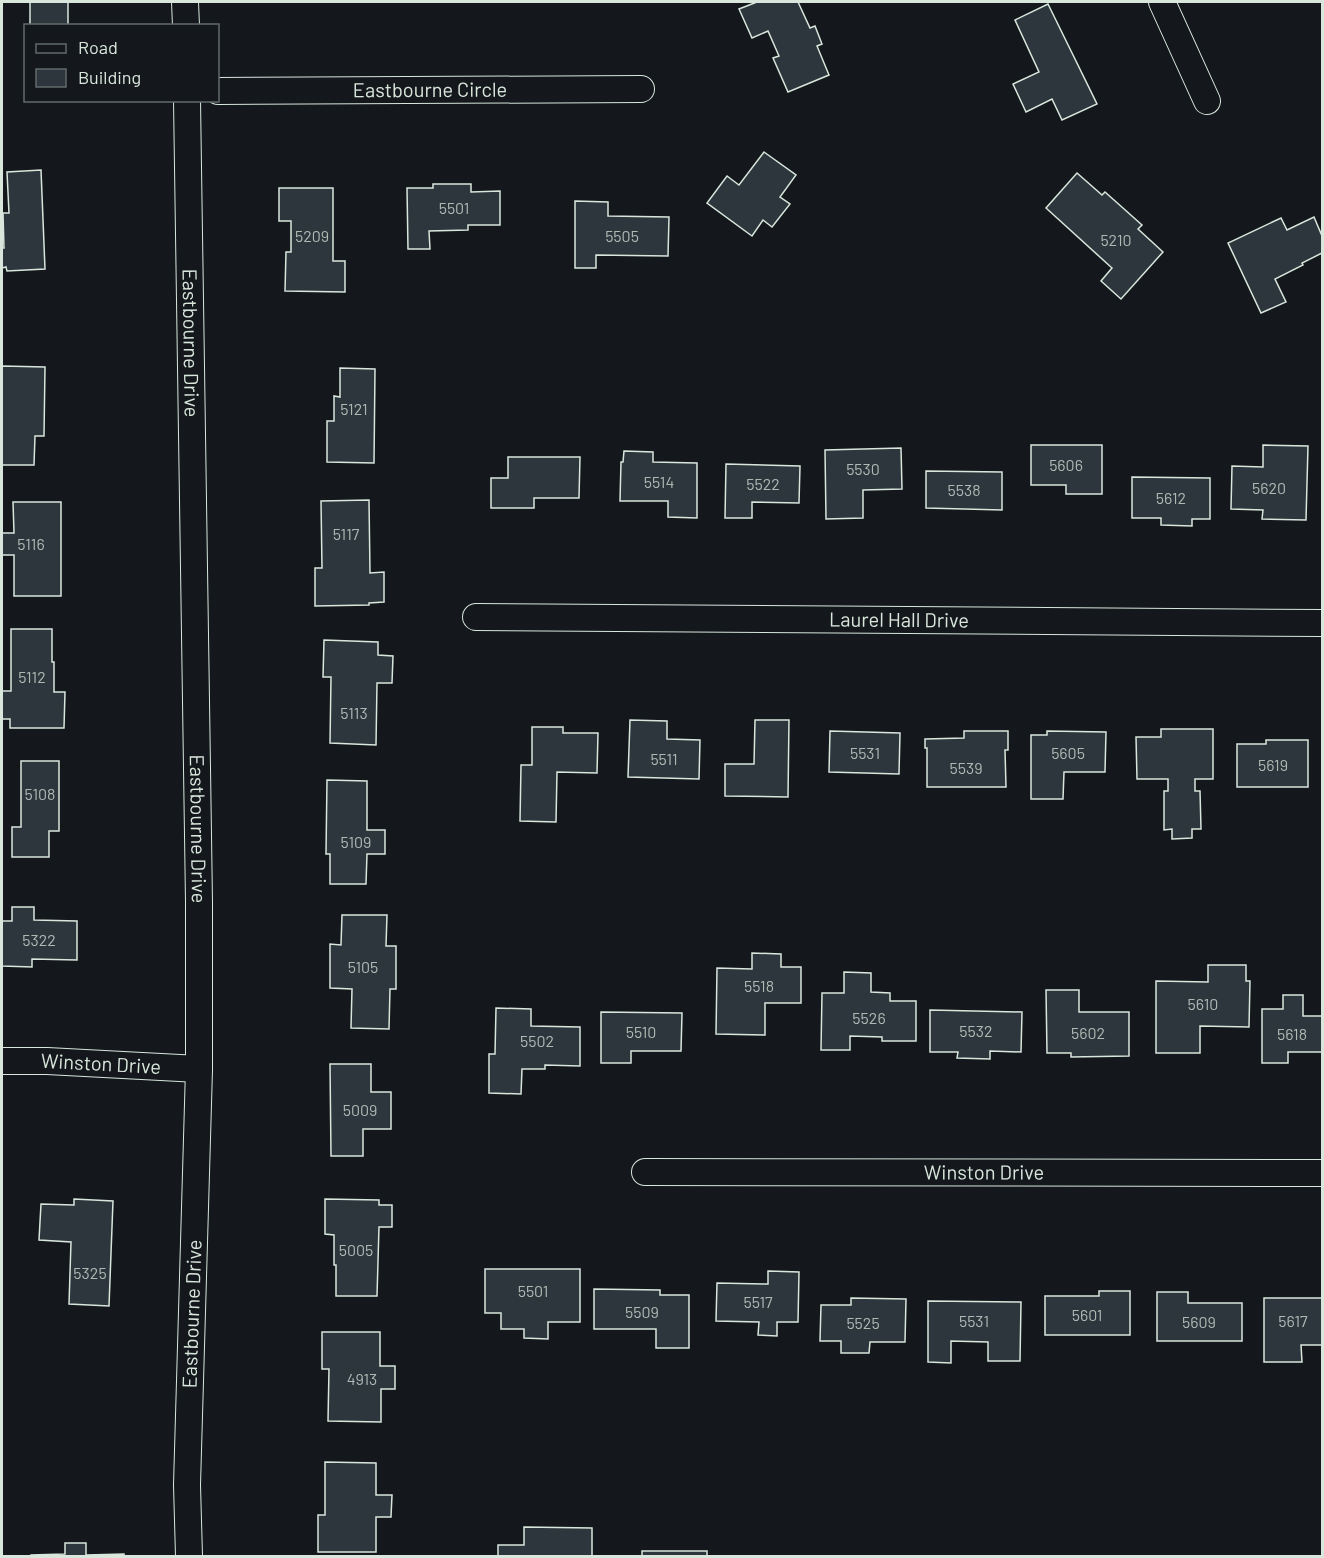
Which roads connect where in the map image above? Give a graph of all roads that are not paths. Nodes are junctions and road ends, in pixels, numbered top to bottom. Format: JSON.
{"nodes":[{"id":1,"x":185,"y":2,"type":"edge"},
{"id":2,"x":1162,"y":2,"type":"edge"},
{"id":3,"x":186,"y":24,"type":"edge"},
{"id":4,"x":641,"y":89,"type":"dead end"},
{"id":5,"x":219,"y":90,"type":"edge"},
{"id":6,"x":1207,"y":101,"type":"dead end"},
{"id":7,"x":187,"y":102,"type":"edge"},
{"id":8,"x":476,"y":617,"type":"dead end"},
{"id":9,"x":1323,"y":623,"type":"edge"},
{"id":10,"x":2,"y":1060,"type":"edge"},
{"id":11,"x":199,"y":1070,"type":"junction"},
{"id":12,"x":645,"y":1172,"type":"dead end"},
{"id":13,"x":1323,"y":1173,"type":"edge"},
{"id":14,"x":189,"y":1557,"type":"edge"}],
"edges":[{"from":1,"to":3,"type":"street"},
{"from":2,"to":6,"type":"street"},
{"from":4,"to":5,"type":"street","name":"Eastbourne Circle"},
{"from":7,"to":11,"type":"street","name":"Eastbourne Drive"},
{"from":8,"to":9,"type":"street","name":"Laurel Hall Drive"},
{"from":10,"to":11,"type":"street","name":"Winston Drive"},
{"from":11,"to":14,"type":"street","name":"Eastbourne Drive"},
{"from":12,"to":13,"type":"street","name":"Winston Drive"}]}
